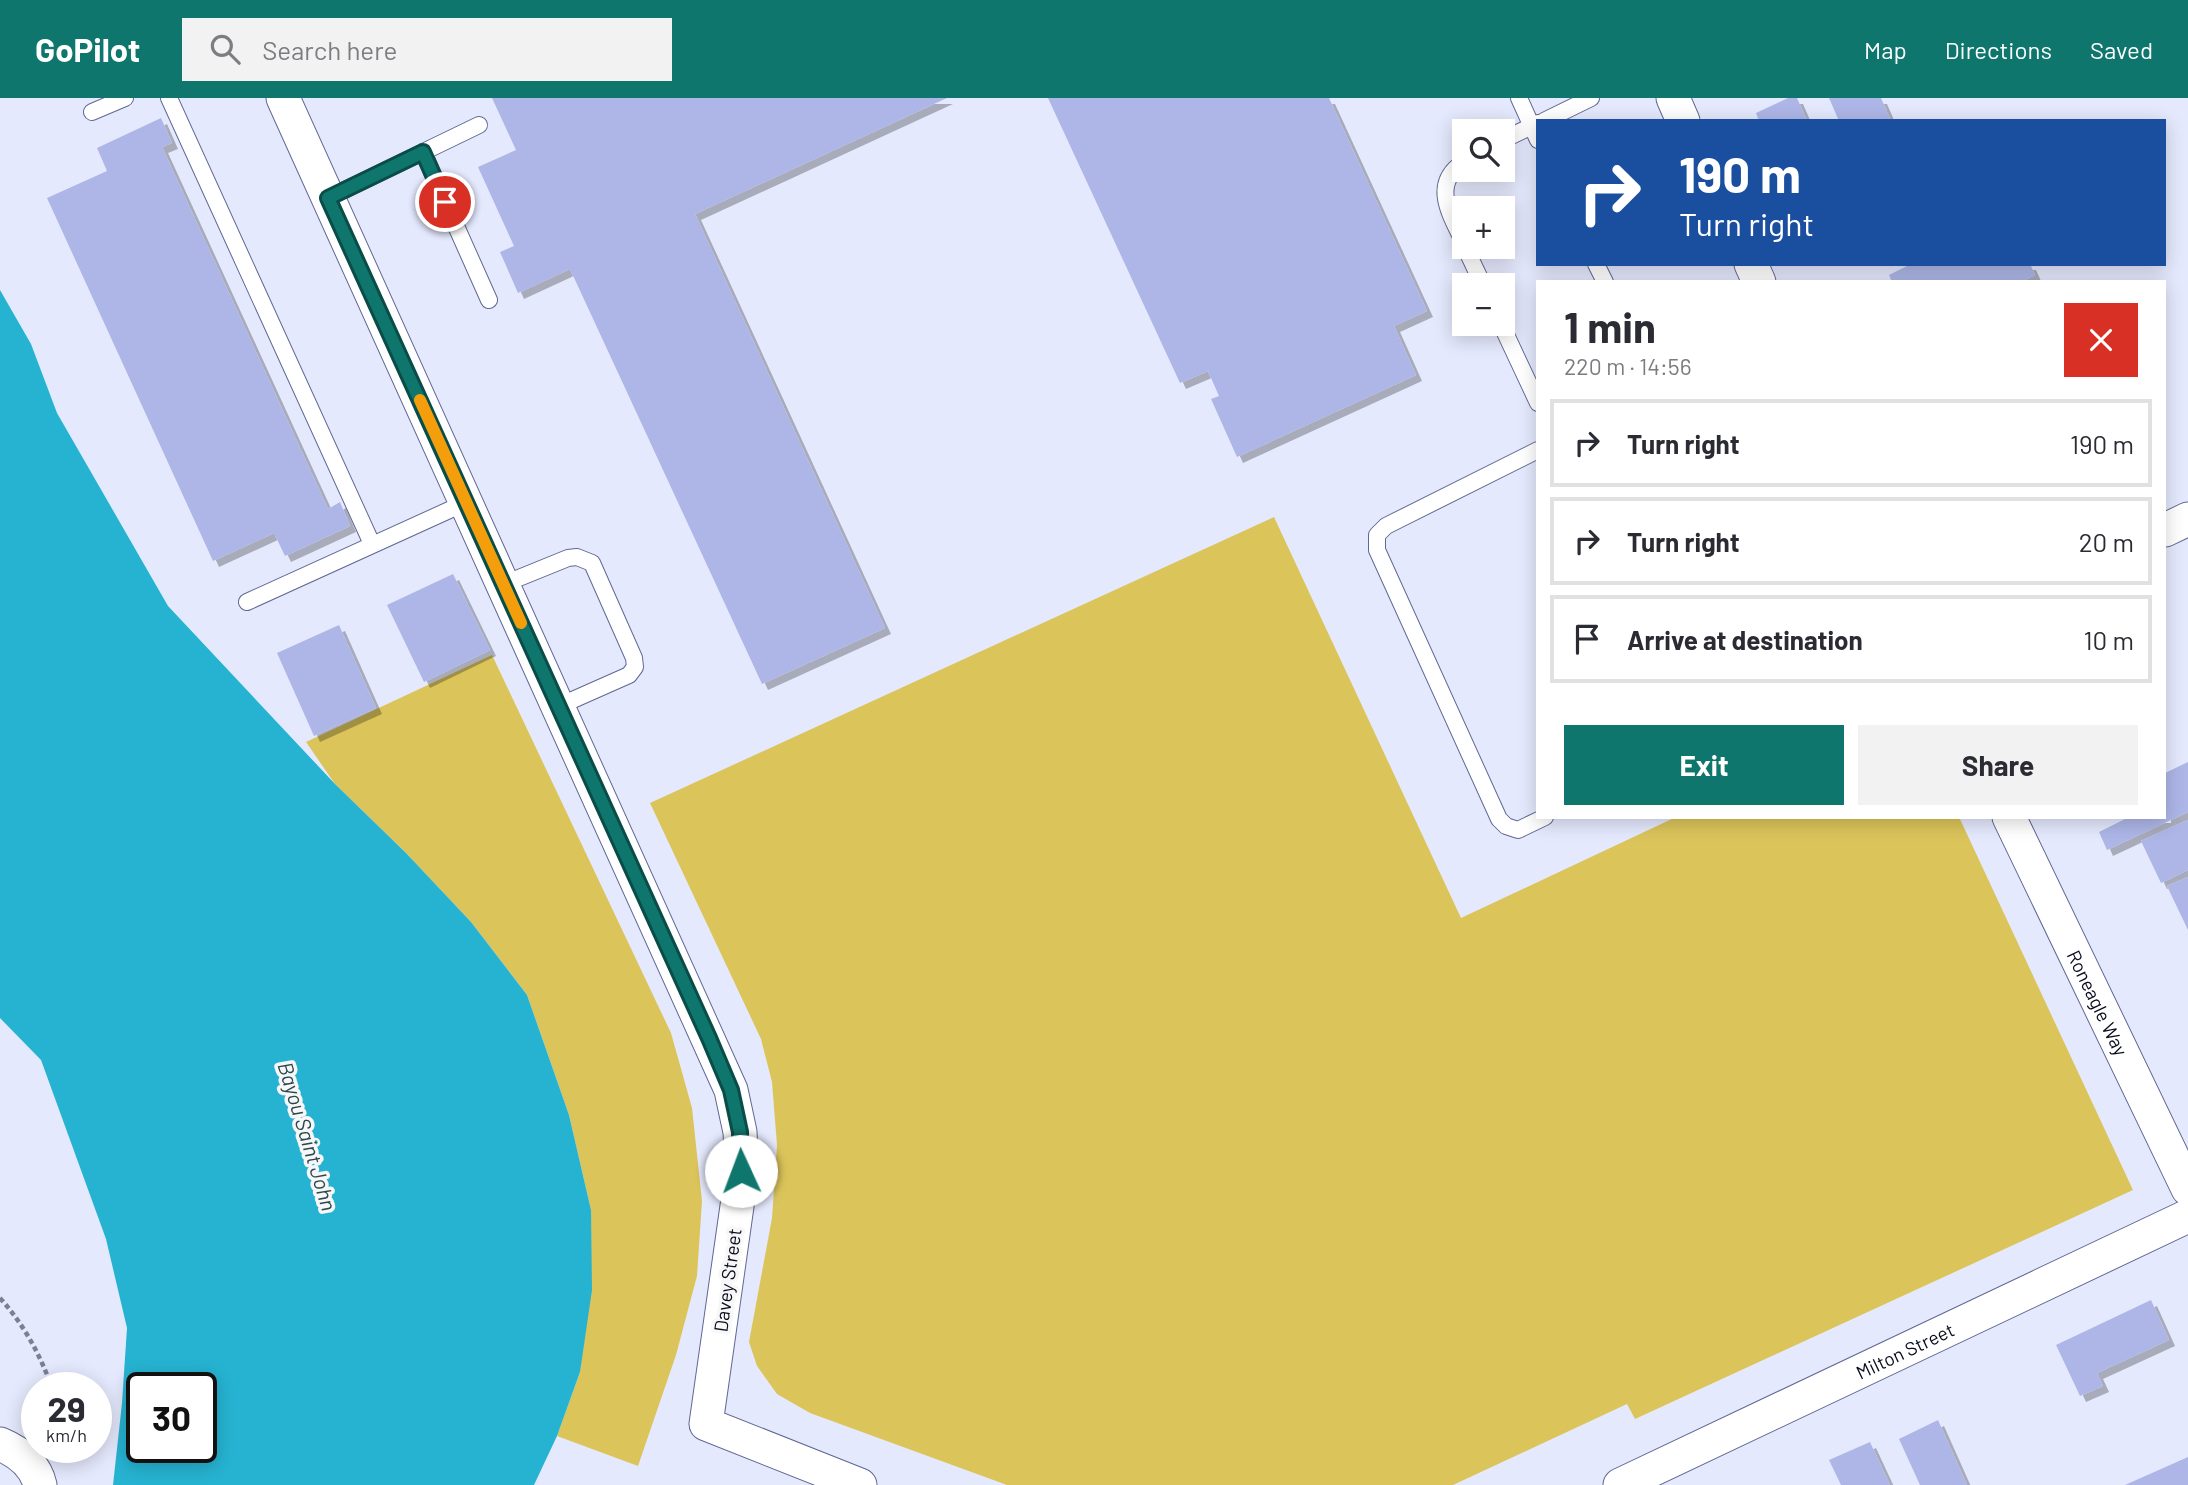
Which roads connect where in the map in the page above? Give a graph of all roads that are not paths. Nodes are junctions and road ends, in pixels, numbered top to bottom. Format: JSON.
{"nodes":[{"id":1,"x":125,"y":98,"type":"edge"},
{"id":2,"x":169,"y":98,"type":"edge"},
{"id":3,"x":283,"y":98,"type":"edge"},
{"id":4,"x":1519,"y":98,"type":"edge"},
{"id":5,"x":1591,"y":98,"type":"edge"},
{"id":6,"x":1673,"y":98,"type":"edge"},
{"id":7,"x":92,"y":112,"type":"dead end"},
{"id":8,"x":1554,"y":119,"type":"edge"},
{"id":9,"x":1682,"y":119,"type":"edge"},
{"id":10,"x":479,"y":125,"type":"dead end"},
{"id":11,"x":1536,"y":125,"type":"edge"},
{"id":12,"x":1536,"y":129,"type":"edge"},
{"id":13,"x":1515,"y":136,"type":"edge"},
{"id":14,"x":423,"y":152,"type":"junction"},
{"id":15,"x":1452,"y":173,"type":"edge"},
{"id":16,"x":328,"y":198,"type":"junction"},
{"id":17,"x":1452,"y":217,"type":"edge"},
{"id":18,"x":489,"y":300,"type":"dead end"},
{"id":19,"x":1507,"y":336,"type":"edge"},
{"id":20,"x":1536,"y":399,"type":"edge"},
{"id":21,"x":1536,"y":451,"type":"edge"},
{"id":22,"x":467,"y":502,"type":"junction"},
{"id":23,"x":2188,"y":519,"type":"edge"},
{"id":24,"x":2166,"y":530,"type":"edge"},
{"id":25,"x":372,"y":544,"type":"junction"},
{"id":26,"x":504,"y":584,"type":"junction"},
{"id":27,"x":247,"y":603,"type":"dead end"},
{"id":28,"x":559,"y":706,"type":"junction"},
{"id":29,"x":1541,"y":819,"type":"edge"},
{"id":30,"x":2011,"y":819,"type":"edge"},
{"id":31,"x":2188,"y":1189,"type":"edge"},
{"id":32,"x":2188,"y":1216,"type":"edge"},
{"id":33,"x":0,"y":1444,"type":"edge"},
{"id":34,"x":857,"y":1484,"type":"edge"},
{"id":35,"x":1624,"y":1484,"type":"edge"},
{"id":36,"x":40,"y":1485,"type":"edge"}],
"edges":[{"from":1,"to":7,"type":"lane"},
{"from":2,"to":25,"type":"lane"},
{"from":3,"to":16,"type":"street","name":"Davey Street"},
{"from":4,"to":11,"type":"lane"},
{"from":5,"to":8,"type":"lane"},
{"from":6,"to":9,"type":"street"},
{"from":10,"to":14,"type":"lane"},
{"from":12,"to":13,"type":"lane"},
{"from":14,"to":16,"type":"lane"},
{"from":14,"to":18,"type":"lane"},
{"from":15,"to":17,"type":"lane"},
{"from":16,"to":22,"type":"street","name":"Davey Street"},
{"from":19,"to":20,"type":"lane"},
{"from":21,"to":29,"type":"lane"},
{"from":22,"to":25,"type":"lane"},
{"from":22,"to":26,"type":"street","name":"Davey Street"},
{"from":23,"to":24,"type":"street"},
{"from":25,"to":27,"type":"lane"},
{"from":26,"to":28,"type":"street","name":"Davey Street"},
{"from":26,"to":28,"type":"lane"},
{"from":28,"to":34,"type":"street","name":"Davey Street"},
{"from":30,"to":31,"type":"street","name":"Roneagle Way"},
{"from":32,"to":35,"type":"street","name":"Milton Street"},
{"from":33,"to":36,"type":"street"}]}
